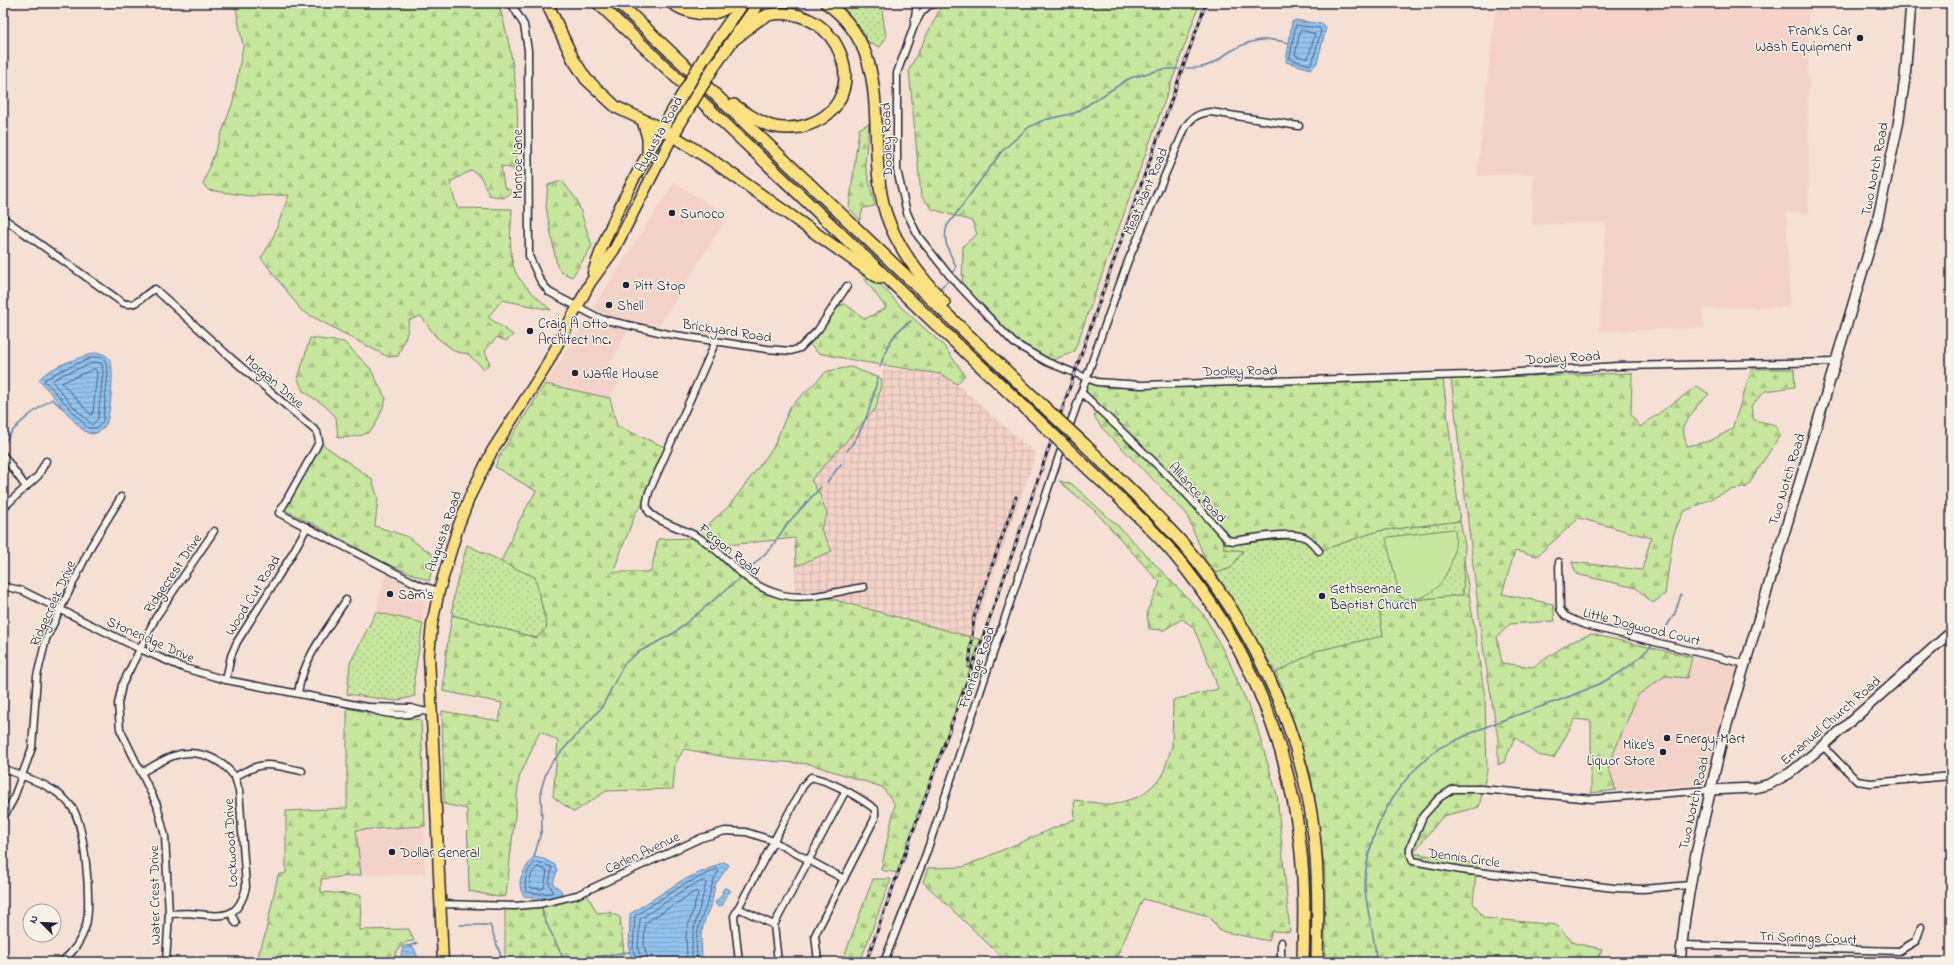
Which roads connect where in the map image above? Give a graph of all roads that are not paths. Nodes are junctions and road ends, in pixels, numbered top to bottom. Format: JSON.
{"nodes":[{"id":1,"x":511,"y":3,"type":"edge"},
{"id":2,"x":547,"y":3,"type":"edge"},
{"id":3,"x":598,"y":3,"type":"edge"},
{"id":4,"x":619,"y":3,"type":"edge"},
{"id":5,"x":672,"y":3,"type":"edge"},
{"id":6,"x":734,"y":3,"type":"edge"},
{"id":7,"x":743,"y":3,"type":"edge"},
{"id":8,"x":759,"y":3,"type":"edge"},
{"id":9,"x":826,"y":3,"type":"edge"},
{"id":10,"x":917,"y":3,"type":"edge"},
{"id":11,"x":920,"y":3,"type":"edge"},
{"id":12,"x":1911,"y":3,"type":"edge"},
{"id":13,"x":932,"y":4,"type":"edge"},
{"id":14,"x":914,"y":26,"type":"junction"},
{"id":15,"x":733,"y":40,"type":"junction"},
{"id":16,"x":716,"y":94,"type":"junction"},
{"id":17,"x":643,"y":121,"type":"junction"},
{"id":18,"x":1299,"y":126,"type":"dead end"},
{"id":19,"x":662,"y":130,"type":"junction"},
{"id":20,"x":672,"y":137,"type":"junction"},
{"id":21,"x":648,"y":153,"type":"junction"},
{"id":22,"x":3,"y":218,"type":"edge"},
{"id":23,"x":590,"y":283,"type":"junction"},
{"id":24,"x":847,"y":286,"type":"dead end"},
{"id":25,"x":912,"y":302,"type":"junction"},
{"id":26,"x":578,"y":306,"type":"junction"},
{"id":27,"x":716,"y":341,"type":"junction"},
{"id":28,"x":996,"y":359,"type":"junction"},
{"id":29,"x":1836,"y":362,"type":"junction"},
{"id":30,"x":1086,"y":378,"type":"junction"},
{"id":31,"x":1081,"y":392,"type":"junction"},
{"id":32,"x":3,"y":455,"type":"edge"},
{"id":33,"x":46,"y":461,"type":"dead end"},
{"id":34,"x":26,"y":487,"type":"junction"},
{"id":35,"x":121,"y":498,"type":"dead end"},
{"id":36,"x":3,"y":508,"type":"edge"},
{"id":37,"x":307,"y":527,"type":"junction"},
{"id":38,"x":214,"y":531,"type":"dead end"},
{"id":39,"x":1319,"y":551,"type":"dead end"},
{"id":40,"x":1559,"y":562,"type":"dead end"},
{"id":41,"x":3,"y":586,"type":"edge"},
{"id":42,"x":864,"y":586,"type":"dead end"},
{"id":43,"x":439,"y":591,"type":"junction"},
{"id":44,"x":346,"y":600,"type":"dead end"},
{"id":45,"x":60,"y":610,"type":"junction"},
{"id":46,"x":1951,"y":632,"type":"edge"},
{"id":47,"x":140,"y":649,"type":"junction"},
{"id":48,"x":1745,"y":664,"type":"junction"},
{"id":49,"x":226,"y":680,"type":"junction"},
{"id":50,"x":298,"y":693,"type":"junction"},
{"id":51,"x":427,"y":711,"type":"junction"},
{"id":52,"x":1823,"y":746,"type":"junction"},
{"id":53,"x":3,"y":768,"type":"edge"},
{"id":54,"x":302,"y":771,"type":"dead end"},
{"id":55,"x":142,"y":772,"type":"junction"},
{"id":56,"x":22,"y":776,"type":"junction"},
{"id":57,"x":1951,"y":776,"type":"edge"},
{"id":58,"x":235,"y":777,"type":"junction"},
{"id":59,"x":1709,"y":790,"type":"junction"},
{"id":60,"x":845,"y":792,"type":"junction"},
{"id":61,"x":3,"y":818,"type":"edge"},
{"id":62,"x":774,"y":841,"type":"junction"},
{"id":63,"x":810,"y":860,"type":"junction"},
{"id":64,"x":844,"y":879,"type":"junction"},
{"id":65,"x":1690,"y":885,"type":"junction"},
{"id":66,"x":441,"y":904,"type":"junction"},
{"id":67,"x":738,"y":908,"type":"junction"},
{"id":68,"x":169,"y":914,"type":"junction"},
{"id":69,"x":231,"y":914,"type":"junction"},
{"id":70,"x":236,"y":923,"type":"dead end"},
{"id":71,"x":774,"y":925,"type":"junction"},
{"id":72,"x":1921,"y":927,"type":"dead end"},
{"id":73,"x":1281,"y":942,"type":"dead end"},
{"id":74,"x":1682,"y":945,"type":"junction"},
{"id":75,"x":61,"y":962,"type":"edge"},
{"id":76,"x":166,"y":962,"type":"edge"},
{"id":77,"x":443,"y":962,"type":"edge"},
{"id":78,"x":739,"y":962,"type":"edge"},
{"id":79,"x":778,"y":962,"type":"edge"},
{"id":80,"x":818,"y":962,"type":"edge"},
{"id":81,"x":884,"y":962,"type":"edge"},
{"id":82,"x":1281,"y":962,"type":"edge"},
{"id":83,"x":1303,"y":962,"type":"edge"},
{"id":84,"x":1317,"y":962,"type":"edge"},
{"id":85,"x":1680,"y":962,"type":"edge"}],
"edges":[{"from":1,"to":26,"type":"street","name":"Monroe Lane"},
{"from":2,"to":17,"type":"highway"},
{"from":3,"to":25,"type":"highway"},
{"from":4,"to":16,"type":"highway"},
{"from":5,"to":6,"type":"highway"},
{"from":7,"to":19,"type":"highway","name":"Augusta Road","bridge":true},
{"from":8,"to":15,"type":"highway","name":"Augusta Road"},
{"from":9,"to":28,"type":"highway"},
{"from":10,"to":14,"type":"street","name":"Dooley Road"},
{"from":11,"to":13,"type":"street"},
{"from":12,"to":29,"type":"street","name":"Two Notch Road"},
{"from":13,"to":14,"type":"street","name":"Dooley Road"},
{"from":14,"to":30,"type":"street","name":"Dooley Road"},
{"from":15,"to":16,"type":"highway"},
{"from":15,"to":20,"type":"highway","name":"Augusta Road","bridge":true},
{"from":16,"to":28,"type":"highway"},
{"from":17,"to":19,"type":"highway"},
{"from":17,"to":21,"type":"highway"},
{"from":18,"to":30,"type":"street","name":"Meat Plant Road"},
{"from":19,"to":20,"type":"highway"},
{"from":19,"to":21,"type":"main road","name":"Augusta Road"},
{"from":20,"to":23,"type":"main road","name":"Augusta Road"},
{"from":20,"to":25,"type":"highway"},
{"from":21,"to":23,"type":"main road","name":"Augusta Road"},
{"from":22,"to":37,"type":"street","name":"Morgan Drive"},
{"from":23,"to":26,"type":"main road","name":"Augusta Road"},
{"from":24,"to":27,"type":"street","name":"Brickyard Road"},
{"from":25,"to":83,"type":"highway","bridge":true},
{"from":26,"to":27,"type":"street","name":"Brickyard Road"},
{"from":26,"to":43,"type":"main road","name":"Augusta Road"},
{"from":27,"to":42,"type":"street","name":"Fergon Road"},
{"from":28,"to":84,"type":"highway","bridge":true},
{"from":29,"to":30,"type":"street","name":"Dooley Road"},
{"from":29,"to":48,"type":"street","name":"Two Notch Road"},
{"from":30,"to":31,"type":"street","name":"Frontage Road"},
{"from":31,"to":39,"type":"street","name":"Alliance Road"},
{"from":31,"to":81,"type":"street","name":"Frontage Road"},
{"from":32,"to":34,"type":"street"},
{"from":33,"to":34,"type":"street"},
{"from":34,"to":36,"type":"street"},
{"from":35,"to":45,"type":"street","name":"Ridgecreek Drive"},
{"from":37,"to":43,"type":"street","name":"Morgan Drive"},
{"from":37,"to":49,"type":"street","name":"Wood Cut Road"},
{"from":38,"to":47,"type":"street","name":"Ridgecrest Drive"},
{"from":40,"to":48,"type":"street","name":"Little Dogwood Court"},
{"from":41,"to":45,"type":"street","name":"Stoneridge Drive"},
{"from":43,"to":51,"type":"main road","name":"Augusta Road"},
{"from":44,"to":50,"type":"street"},
{"from":45,"to":47,"type":"street","name":"Stoneridge Drive"},
{"from":45,"to":56,"type":"street","name":"Ridgecreek Drive"},
{"from":46,"to":52,"type":"street","name":"Emanuel Church Road"},
{"from":47,"to":49,"type":"street","name":"Stoneridge Drive"},
{"from":47,"to":55,"type":"street","name":"Water Crest Drive"},
{"from":48,"to":59,"type":"street","name":"Two Notch Road"},
{"from":49,"to":50,"type":"street","name":"Stoneridge Drive"},
{"from":50,"to":51,"type":"street","name":"Stoneridge Drive"},
{"from":51,"to":66,"type":"main road","name":"Augusta Road"},
{"from":52,"to":57,"type":"street"},
{"from":52,"to":59,"type":"street","name":"Emanuel Church Road"},
{"from":53,"to":56,"type":"street"},
{"from":54,"to":58,"type":"street"},
{"from":55,"to":58,"type":"street","name":"Lockwood Drive"},
{"from":55,"to":68,"type":"street","name":"Water Crest Drive"},
{"from":56,"to":61,"type":"street","name":"Ridgecreek Drive"},
{"from":56,"to":75,"type":"street"},
{"from":58,"to":69,"type":"street","name":"Lockwood Drive"},
{"from":59,"to":65,"type":"street","name":"Two Notch Road"},
{"from":59,"to":65,"type":"street","name":"Dennis Circle"},
{"from":60,"to":62,"type":"street"},
{"from":60,"to":63,"type":"street"},
{"from":60,"to":64,"type":"street"},
{"from":62,"to":63,"type":"street","name":"Carlen Avenue"},
{"from":62,"to":66,"type":"street","name":"Carlen Avenue"},
{"from":62,"to":67,"type":"street"},
{"from":63,"to":64,"type":"street","name":"Carlen Avenue"},
{"from":63,"to":71,"type":"street"},
{"from":64,"to":80,"type":"street"},
{"from":65,"to":74,"type":"street","name":"Two Notch Road"},
{"from":66,"to":77,"type":"main road","name":"Augusta Road"},
{"from":67,"to":71,"type":"street"},
{"from":67,"to":78,"type":"street"},
{"from":68,"to":69,"type":"street"},
{"from":68,"to":76,"type":"street","name":"Water Crest Drive"},
{"from":69,"to":70,"type":"street"},
{"from":71,"to":79,"type":"street"},
{"from":72,"to":74,"type":"street","name":"Tri Springs Court"},
{"from":73,"to":82,"type":"street"},
{"from":74,"to":85,"type":"street","name":"Two Notch Road"}]}
